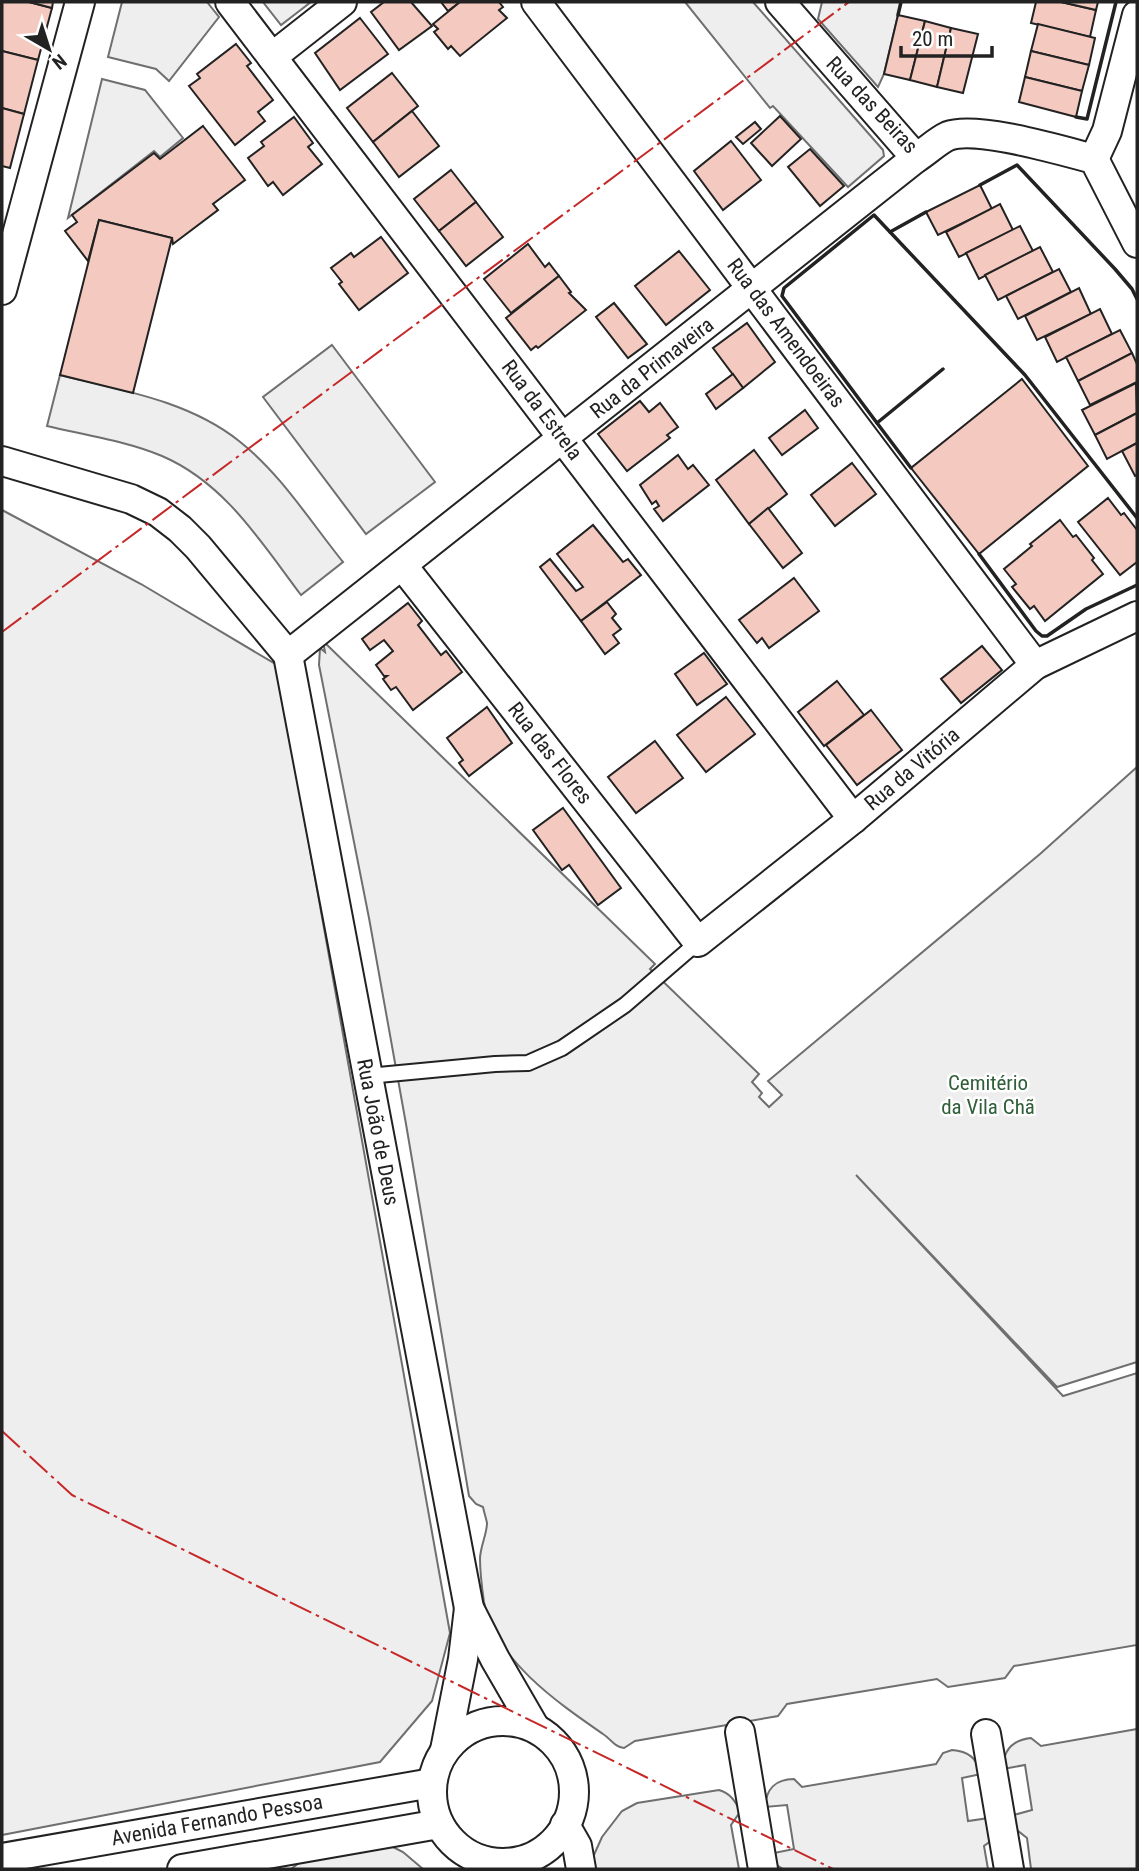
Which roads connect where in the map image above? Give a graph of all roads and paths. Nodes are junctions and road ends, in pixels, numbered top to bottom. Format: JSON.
{"nodes":[{"id":1,"x":80,"y":2,"type":"edge"},
{"id":2,"x":229,"y":2,"type":"edge"},
{"id":3,"x":342,"y":2,"type":"edge"},
{"id":4,"x":536,"y":2,"type":"edge"},
{"id":5,"x":780,"y":2,"type":"edge"},
{"id":6,"x":1137,"y":15,"type":"edge"},
{"id":7,"x":272,"y":57,"type":"junction"},
{"id":8,"x":916,"y":158,"type":"junction"},
{"id":9,"x":1094,"y":159,"type":"junction"},
{"id":10,"x":1137,"y":243,"type":"edge"},
{"id":11,"x":752,"y":289,"type":"junction"},
{"id":12,"x":2,"y":290,"type":"edge"},
{"id":13,"x":564,"y":438,"type":"junction"},
{"id":14,"x":2,"y":461,"type":"edge"},
{"id":15,"x":402,"y":565,"type":"junction"},
{"id":16,"x":1137,"y":616,"type":"edge"},
{"id":17,"x":288,"y":656,"type":"junction"},
{"id":18,"x":1035,"y":665,"type":"junction"},
{"id":19,"x":853,"y":819,"type":"junction"},
{"id":20,"x":698,"y":942,"type":"junction"},
{"id":21,"x":368,"y":1076,"type":"junction"},
{"id":22,"x":469,"y":1608,"type":"junction"},
{"id":23,"x":535,"y":1728,"type":"junction"},
{"id":24,"x":740,"y":1732,"type":"dead end"},
{"id":25,"x":986,"y":1734,"type":"dead end"},
{"id":26,"x":445,"y":1750,"type":"junction"},
{"id":27,"x":432,"y":1783,"type":"junction"},
{"id":28,"x":263,"y":1811,"type":"junction"},
{"id":29,"x":439,"y":1825,"type":"junction"},
{"id":30,"x":565,"y":1825,"type":"junction"},
{"id":31,"x":2,"y":1858,"type":"edge"},
{"id":32,"x":454,"y":1859,"type":"edge"},
{"id":33,"x":271,"y":1862,"type":"edge"},
{"id":34,"x":182,"y":1869,"type":"edge"},
{"id":35,"x":581,"y":1869,"type":"edge"},
{"id":36,"x":763,"y":1869,"type":"edge"},
{"id":37,"x":1009,"y":1869,"type":"edge"}],
"edges":[{"from":1,"to":12,"type":"street"},
{"from":2,"to":7,"type":"street","name":"Rua da Estrela"},
{"from":3,"to":7,"type":"street"},
{"from":4,"to":11,"type":"street","name":"Rua das Amendoeiras"},
{"from":5,"to":8,"type":"street","name":"Rua das Beiras"},
{"from":6,"to":9,"type":"street"},
{"from":7,"to":13,"type":"street","name":"Rua da Estrela"},
{"from":8,"to":9,"type":"street","name":"Rua das Beiras"},
{"from":8,"to":11,"type":"street","name":"Rua da Primaveira"},
{"from":9,"to":10,"type":"street"},
{"from":11,"to":13,"type":"street","name":"Rua da Primaveira"},
{"from":11,"to":18,"type":"street","name":"Rua das Amendoeiras"},
{"from":13,"to":15,"type":"street","name":"Rua da Primaveira"},
{"from":13,"to":19,"type":"street","name":"Rua da Estrela"},
{"from":14,"to":17,"type":"street"},
{"from":15,"to":17,"type":"street","name":"Rua da Primaveira"},
{"from":15,"to":20,"type":"street","name":"Rua das Flores"},
{"from":16,"to":18,"type":"street","name":"Rua da Vitória"},
{"from":17,"to":21,"type":"street","name":"Rua João de Deus"},
{"from":18,"to":19,"type":"street","name":"Rua da Vitória"},
{"from":19,"to":20,"type":"street","name":"Rua da Vitória"},
{"from":20,"to":21,"type":"lane"},
{"from":21,"to":22,"type":"street","name":"Rua João de Deus"},
{"from":22,"to":23,"type":"street","name":"Rua João de Deus"},
{"from":22,"to":26,"type":"street","name":"Rua João de Deus"},
{"from":23,"to":26,"type":"street"},
{"from":23,"to":30,"type":"street"},
{"from":24,"to":36,"type":"street"},
{"from":25,"to":37,"type":"street"},
{"from":26,"to":27,"type":"street"},
{"from":27,"to":28,"type":"street","name":"Avenida Fernando Pessoa"},
{"from":27,"to":29,"type":"street"},
{"from":28,"to":31,"type":"street","name":"Avenida Fernando Pessoa"},
{"from":28,"to":33,"type":"street"},
{"from":29,"to":32,"type":"street"},
{"from":29,"to":33,"type":"street","name":"Avenida Fernando Pessoa"},
{"from":30,"to":32,"type":"street"},
{"from":30,"to":35,"type":"street"},
{"from":33,"to":34,"type":"street","name":"Avenida Fernando Pessoa"}]}
